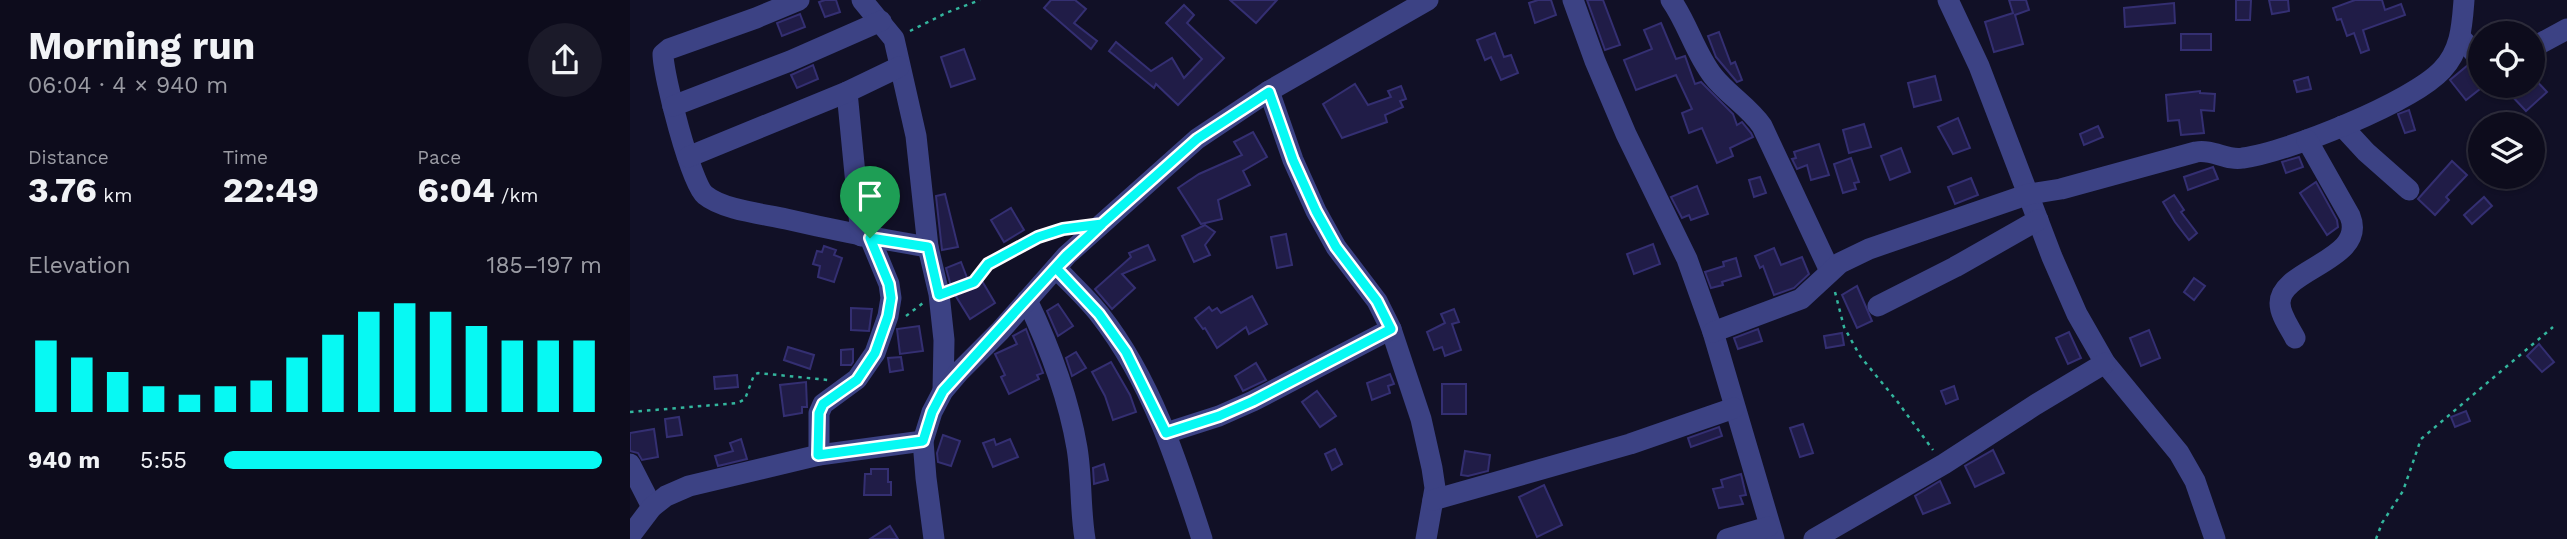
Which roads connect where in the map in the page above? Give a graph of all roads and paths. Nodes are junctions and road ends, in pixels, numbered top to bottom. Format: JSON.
{"nodes":[{"id":1,"x":799,"y":0,"type":"edge"},
{"id":2,"x":862,"y":0,"type":"edge"},
{"id":3,"x":980,"y":0,"type":"edge"},
{"id":4,"x":1428,"y":0,"type":"edge"},
{"id":5,"x":1573,"y":0,"type":"edge"},
{"id":6,"x":1671,"y":0,"type":"edge"},
{"id":7,"x":1948,"y":0,"type":"edge"},
{"id":8,"x":2464,"y":0,"type":"edge"},
{"id":9,"x":753,"y":9,"type":"edge"},
{"id":10,"x":881,"y":21,"type":"junction"},
{"id":11,"x":2567,"y":29,"type":"edge"},
{"id":12,"x":2460,"y":38,"type":"junction"},
{"id":13,"x":894,"y":39,"type":"junction"},
{"id":14,"x":2545,"y":41,"type":"edge"},
{"id":15,"x":2468,"y":46,"type":"edge"},
{"id":16,"x":900,"y":67,"type":"junction"},
{"id":17,"x":847,"y":92,"type":"junction"},
{"id":18,"x":1269,"y":92,"type":"junction"},
{"id":19,"x":673,"y":106,"type":"junction"},
{"id":20,"x":2342,"y":126,"type":"junction"},
{"id":21,"x":2307,"y":140,"type":"junction"},
{"id":22,"x":688,"y":157,"type":"junction"},
{"id":23,"x":2409,"y":190,"type":"dead end"},
{"id":24,"x":2029,"y":194,"type":"junction"},
{"id":25,"x":2038,"y":220,"type":"junction"},
{"id":26,"x":1102,"y":224,"type":"junction"},
{"id":27,"x":866,"y":237,"type":"junction"},
{"id":28,"x":928,"y":247,"type":"junction"},
{"id":29,"x":1056,"y":268,"type":"junction"},
{"id":30,"x":1830,"y":271,"type":"junction"},
{"id":31,"x":939,"y":295,"type":"junction"},
{"id":32,"x":1027,"y":300,"type":"junction"},
{"id":33,"x":1878,"y":306,"type":"dead end"},
{"id":34,"x":2553,"y":327,"type":"dead end"},
{"id":35,"x":1391,"y":329,"type":"junction"},
{"id":36,"x":1713,"y":332,"type":"junction"},
{"id":37,"x":883,"y":333,"type":"junction"},
{"id":38,"x":2295,"y":338,"type":"dead end"},
{"id":39,"x":2105,"y":363,"type":"junction"},
{"id":40,"x":853,"y":384,"type":"junction"},
{"id":41,"x":943,"y":391,"type":"junction"},
{"id":42,"x":1734,"y":408,"type":"junction"},
{"id":43,"x":630,"y":412,"type":"edge"},
{"id":44,"x":1166,"y":433,"type":"junction"},
{"id":45,"x":923,"y":441,"type":"junction"},
{"id":46,"x":818,"y":455,"type":"junction"},
{"id":47,"x":630,"y":464,"type":"edge"},
{"id":48,"x":1944,"y":464,"type":"junction"},
{"id":49,"x":1433,"y":500,"type":"junction"},
{"id":50,"x":652,"y":507,"type":"junction"},
{"id":51,"x":1771,"y":533,"type":"edge"},
{"id":52,"x":630,"y":536,"type":"edge"},
{"id":53,"x":1082,"y":538,"type":"edge"},
{"id":54,"x":934,"y":539,"type":"edge"},
{"id":55,"x":1202,"y":539,"type":"edge"},
{"id":56,"x":1426,"y":539,"type":"edge"},
{"id":57,"x":1727,"y":539,"type":"edge"},
{"id":58,"x":1814,"y":539,"type":"edge"},
{"id":59,"x":2215,"y":539,"type":"edge"},
{"id":60,"x":2376,"y":539,"type":"edge"}],
"edges":[{"from":1,"to":9,"type":"street"},
{"from":2,"to":10,"type":"street"},
{"from":3,"to":13,"type":"path"},
{"from":4,"to":18,"type":"street"},
{"from":5,"to":36,"type":"street"},
{"from":6,"to":30,"type":"street"},
{"from":7,"to":24,"type":"street"},
{"from":8,"to":12,"type":"street"},
{"from":9,"to":19,"type":"street"},
{"from":10,"to":13,"type":"street"},
{"from":10,"to":19,"type":"street"},
{"from":11,"to":14,"type":"street"},
{"from":12,"to":15,"type":"street"},
{"from":12,"to":20,"type":"street"},
{"from":13,"to":16,"type":"street"},
{"from":16,"to":17,"type":"street"},
{"from":16,"to":28,"type":"street"},
{"from":17,"to":22,"type":"street"},
{"from":17,"to":27,"type":"street"},
{"from":18,"to":26,"type":"street"},
{"from":18,"to":35,"type":"street"},
{"from":19,"to":22,"type":"street"},
{"from":20,"to":21,"type":"street"},
{"from":20,"to":23,"type":"street"},
{"from":21,"to":24,"type":"street"},
{"from":21,"to":38,"type":"street"},
{"from":22,"to":27,"type":"street"},
{"from":24,"to":25,"type":"street"},
{"from":24,"to":30,"type":"street"},
{"from":25,"to":33,"type":"street"},
{"from":25,"to":39,"type":"street"},
{"from":26,"to":29,"type":"street"},
{"from":26,"to":31,"type":"path"},
{"from":27,"to":28,"type":"street"},
{"from":27,"to":37,"type":"street"},
{"from":28,"to":31,"type":"street"},
{"from":29,"to":32,"type":"street"},
{"from":29,"to":44,"type":"street"},
{"from":30,"to":36,"type":"street"},
{"from":30,"to":48,"type":"path"},
{"from":31,"to":37,"type":"path"},
{"from":31,"to":41,"type":"street"},
{"from":32,"to":41,"type":"street"},
{"from":32,"to":53,"type":"street"},
{"from":34,"to":60,"type":"path"},
{"from":35,"to":44,"type":"street"},
{"from":35,"to":49,"type":"street"},
{"from":36,"to":42,"type":"street"},
{"from":37,"to":40,"type":"street"},
{"from":39,"to":48,"type":"street"},
{"from":39,"to":59,"type":"street"},
{"from":40,"to":43,"type":"path"},
{"from":40,"to":46,"type":"street"},
{"from":41,"to":45,"type":"street"},
{"from":42,"to":49,"type":"street"},
{"from":42,"to":51,"type":"street"},
{"from":44,"to":55,"type":"street"},
{"from":45,"to":46,"type":"street"},
{"from":45,"to":54,"type":"street"},
{"from":46,"to":50,"type":"street"},
{"from":47,"to":50,"type":"street"},
{"from":48,"to":58,"type":"street"},
{"from":49,"to":56,"type":"street"},
{"from":50,"to":52,"type":"street"},
{"from":51,"to":57,"type":"street"}]}
